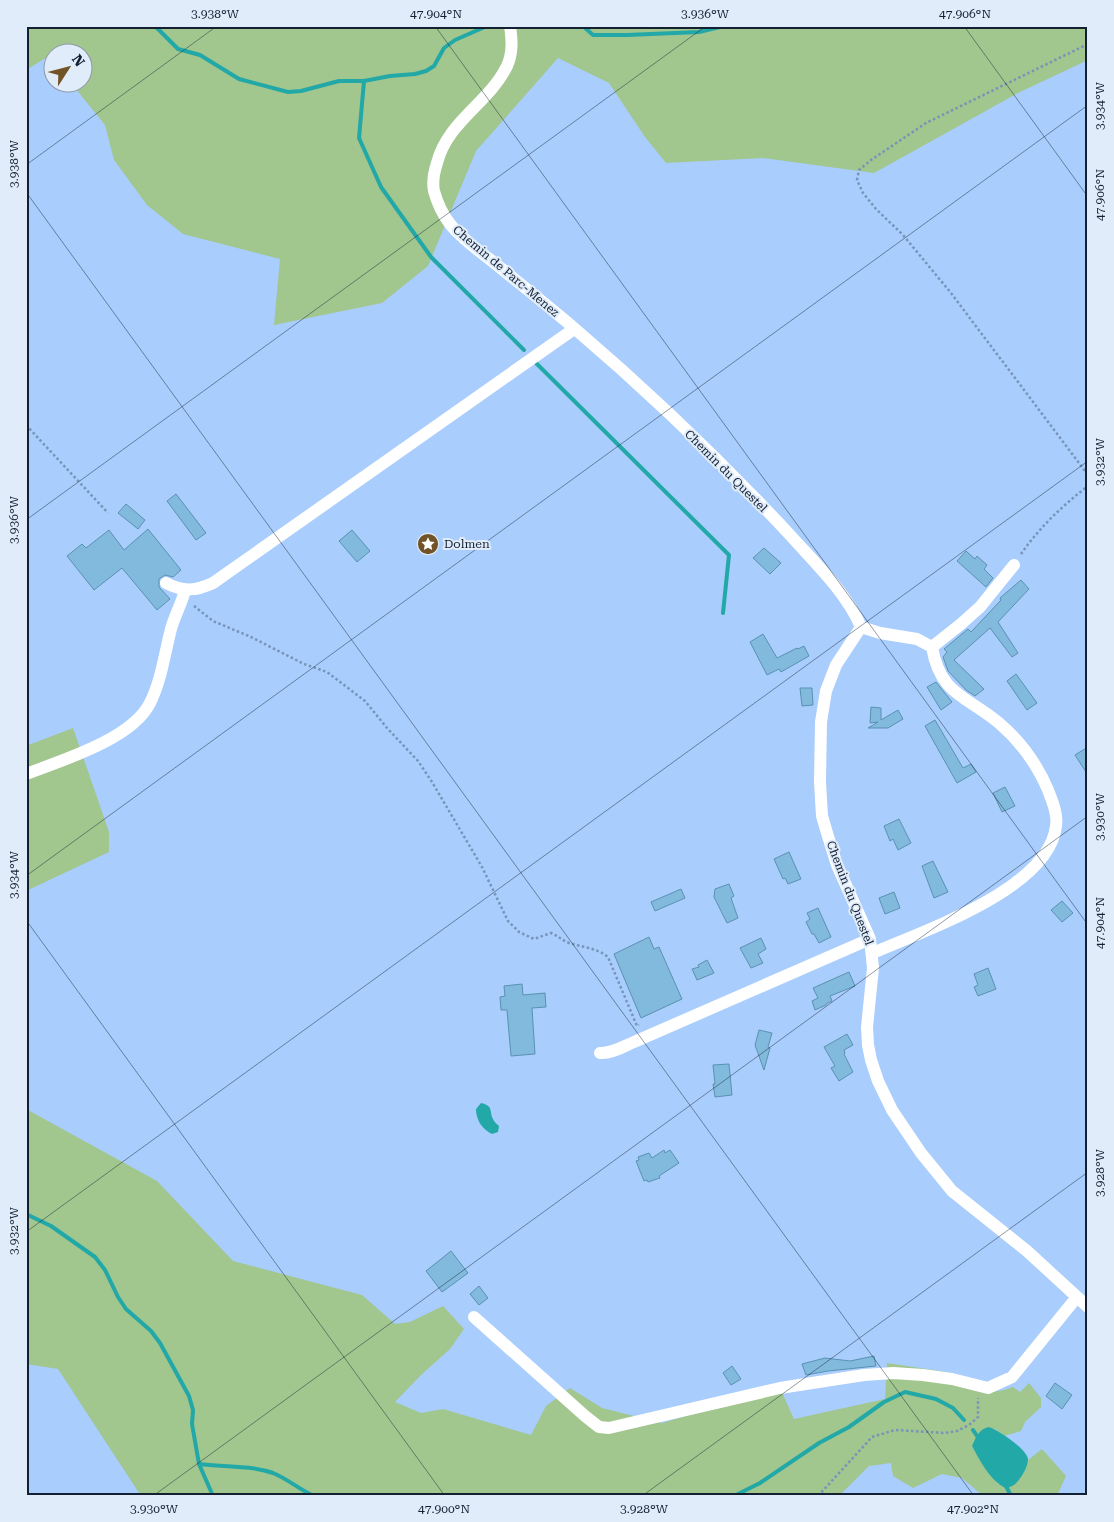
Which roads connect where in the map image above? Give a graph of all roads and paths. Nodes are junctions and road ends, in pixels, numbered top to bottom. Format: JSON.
{"nodes":[{"id":1,"x":510,"y":26,"type":"edge"},
{"id":2,"x":1088,"y":44,"type":"edge"},
{"id":3,"x":574,"y":329,"type":"junction"},
{"id":4,"x":26,"y":426,"type":"edge"},
{"id":5,"x":1088,"y":475,"type":"edge"},
{"id":6,"x":1088,"y":486,"type":"edge"},
{"id":7,"x":108,"y":513,"type":"dead end"},
{"id":8,"x":1014,"y":565,"type":"joint"},
{"id":9,"x":166,"y":583,"type":"dead end"},
{"id":10,"x":184,"y":593,"type":"junction"},
{"id":11,"x":861,"y":627,"type":"junction"},
{"id":12,"x":932,"y":646,"type":"junction"},
{"id":13,"x":26,"y":774,"type":"edge"},
{"id":14,"x":870,"y":939,"type":"junction"},
{"id":15,"x":873,"y":953,"type":"junction"},
{"id":16,"x":645,"y":1022,"type":"dead end"},
{"id":17,"x":600,"y":1053,"type":"dead end"},
{"id":18,"x":1077,"y":1297,"type":"junction"},
{"id":19,"x":1088,"y":1306,"type":"edge"},
{"id":20,"x":474,"y":1317,"type":"dead end"},
{"id":21,"x":979,"y":1386,"type":"junction"},
{"id":22,"x":818,"y":1496,"type":"edge"}],
"edges":[{"from":1,"to":3,"type":"street","name":"Chemin de Parc-Menez"},
{"from":2,"to":5,"type":"path"},
{"from":3,"to":10,"type":"street"},
{"from":3,"to":11,"type":"street","name":"Chemin du Questel"},
{"from":4,"to":7,"type":"path"},
{"from":6,"to":8,"type":"path"},
{"from":8,"to":12,"type":"street"},
{"from":9,"to":10,"type":"street"},
{"from":10,"to":13,"type":"street"},
{"from":10,"to":16,"type":"path"},
{"from":11,"to":12,"type":"street"},
{"from":11,"to":14,"type":"street","name":"Chemin du Questel"},
{"from":12,"to":15,"type":"street"},
{"from":14,"to":15,"type":"street","name":"Chemin du Questel"},
{"from":14,"to":17,"type":"street"},
{"from":15,"to":18,"type":"street","name":"Chemin du Questel"},
{"from":18,"to":19,"type":"street","name":"Chemin du Questel"},
{"from":18,"to":21,"type":"street"},
{"from":20,"to":21,"type":"street"},
{"from":21,"to":22,"type":"path"}]}
